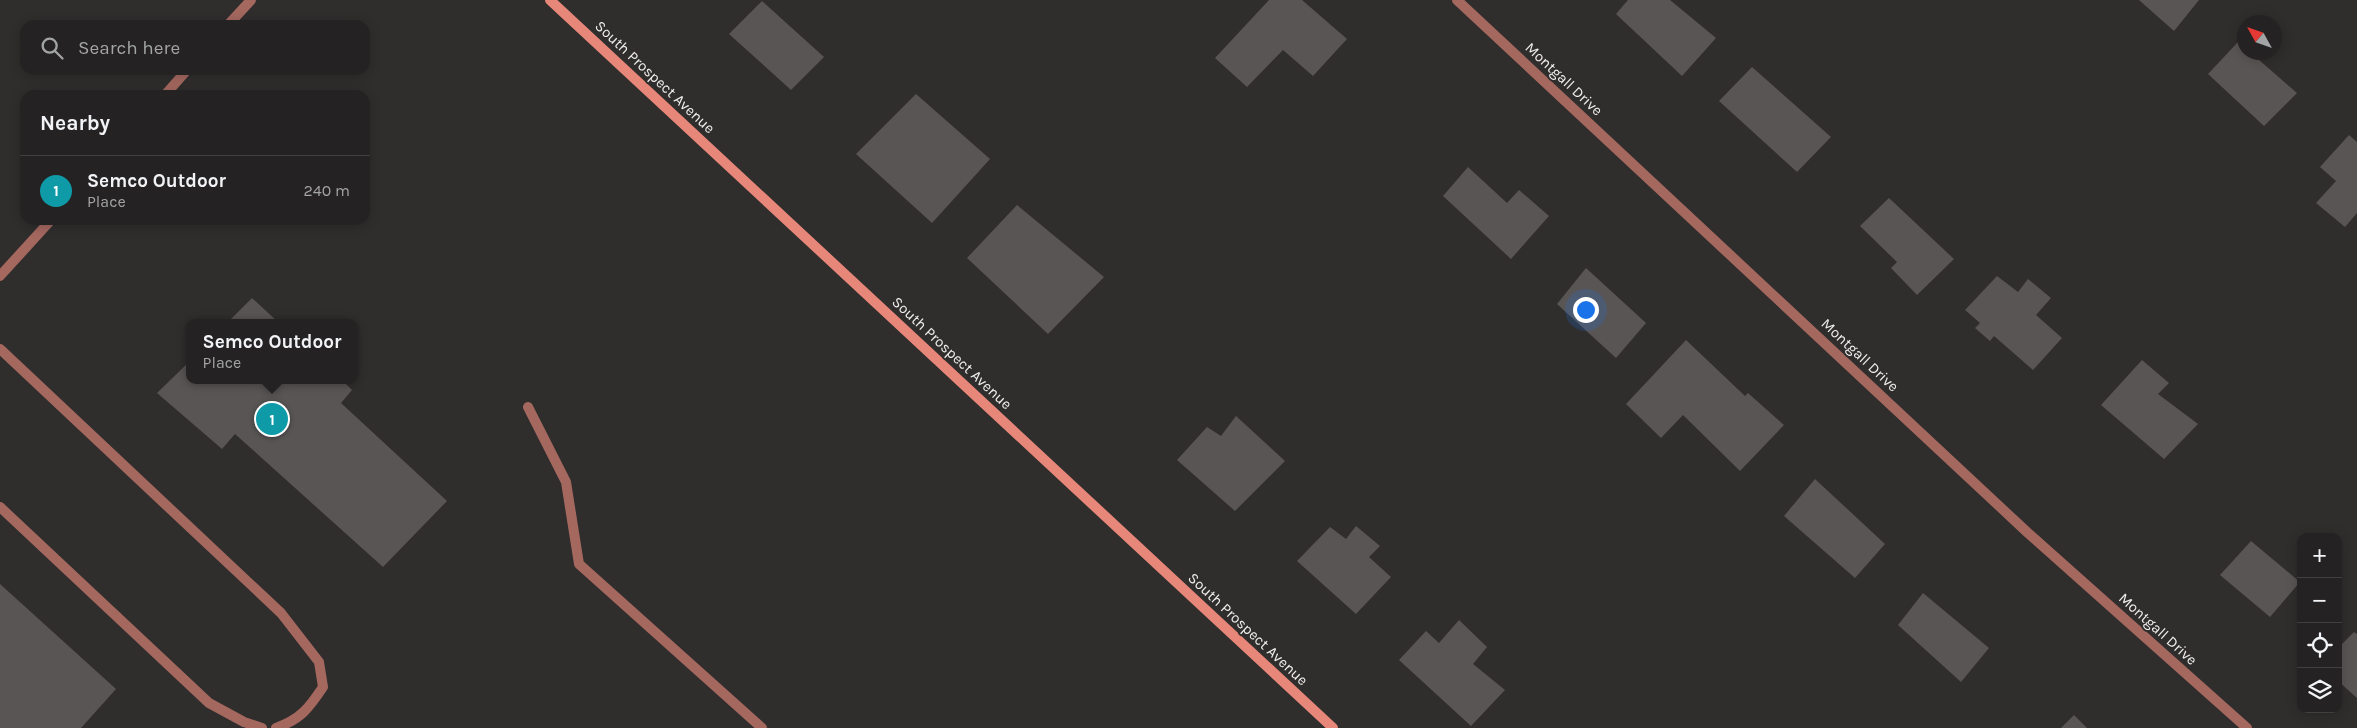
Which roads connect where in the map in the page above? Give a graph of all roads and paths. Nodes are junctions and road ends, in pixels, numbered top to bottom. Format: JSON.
{"nodes":[{"id":1,"x":251,"y":0,"type":"edge"},
{"id":2,"x":550,"y":0,"type":"edge"},
{"id":3,"x":1457,"y":0,"type":"edge"},
{"id":4,"x":233,"y":20,"type":"edge"},
{"id":5,"x":183,"y":75,"type":"edge"},
{"id":6,"x":169,"y":90,"type":"edge"},
{"id":7,"x":46,"y":225,"type":"edge"},
{"id":8,"x":0,"y":276,"type":"edge"},
{"id":9,"x":0,"y":349,"type":"edge"},
{"id":10,"x":528,"y":407,"type":"dead end"},
{"id":11,"x":0,"y":507,"type":"edge"},
{"id":12,"x":262,"y":728,"type":"edge"},
{"id":13,"x":276,"y":728,"type":"edge"},
{"id":14,"x":762,"y":728,"type":"edge"},
{"id":15,"x":1333,"y":728,"type":"edge"},
{"id":16,"x":2246,"y":728,"type":"edge"}],
"edges":[{"from":1,"to":4,"type":"street"},
{"from":2,"to":15,"type":"street","name":"South Prospect Avenue"},
{"from":3,"to":16,"type":"street","name":"Montgall Drive"},
{"from":5,"to":6,"type":"street"},
{"from":7,"to":8,"type":"street"},
{"from":9,"to":13,"type":"street"},
{"from":10,"to":14,"type":"street"},
{"from":11,"to":12,"type":"street"}]}
